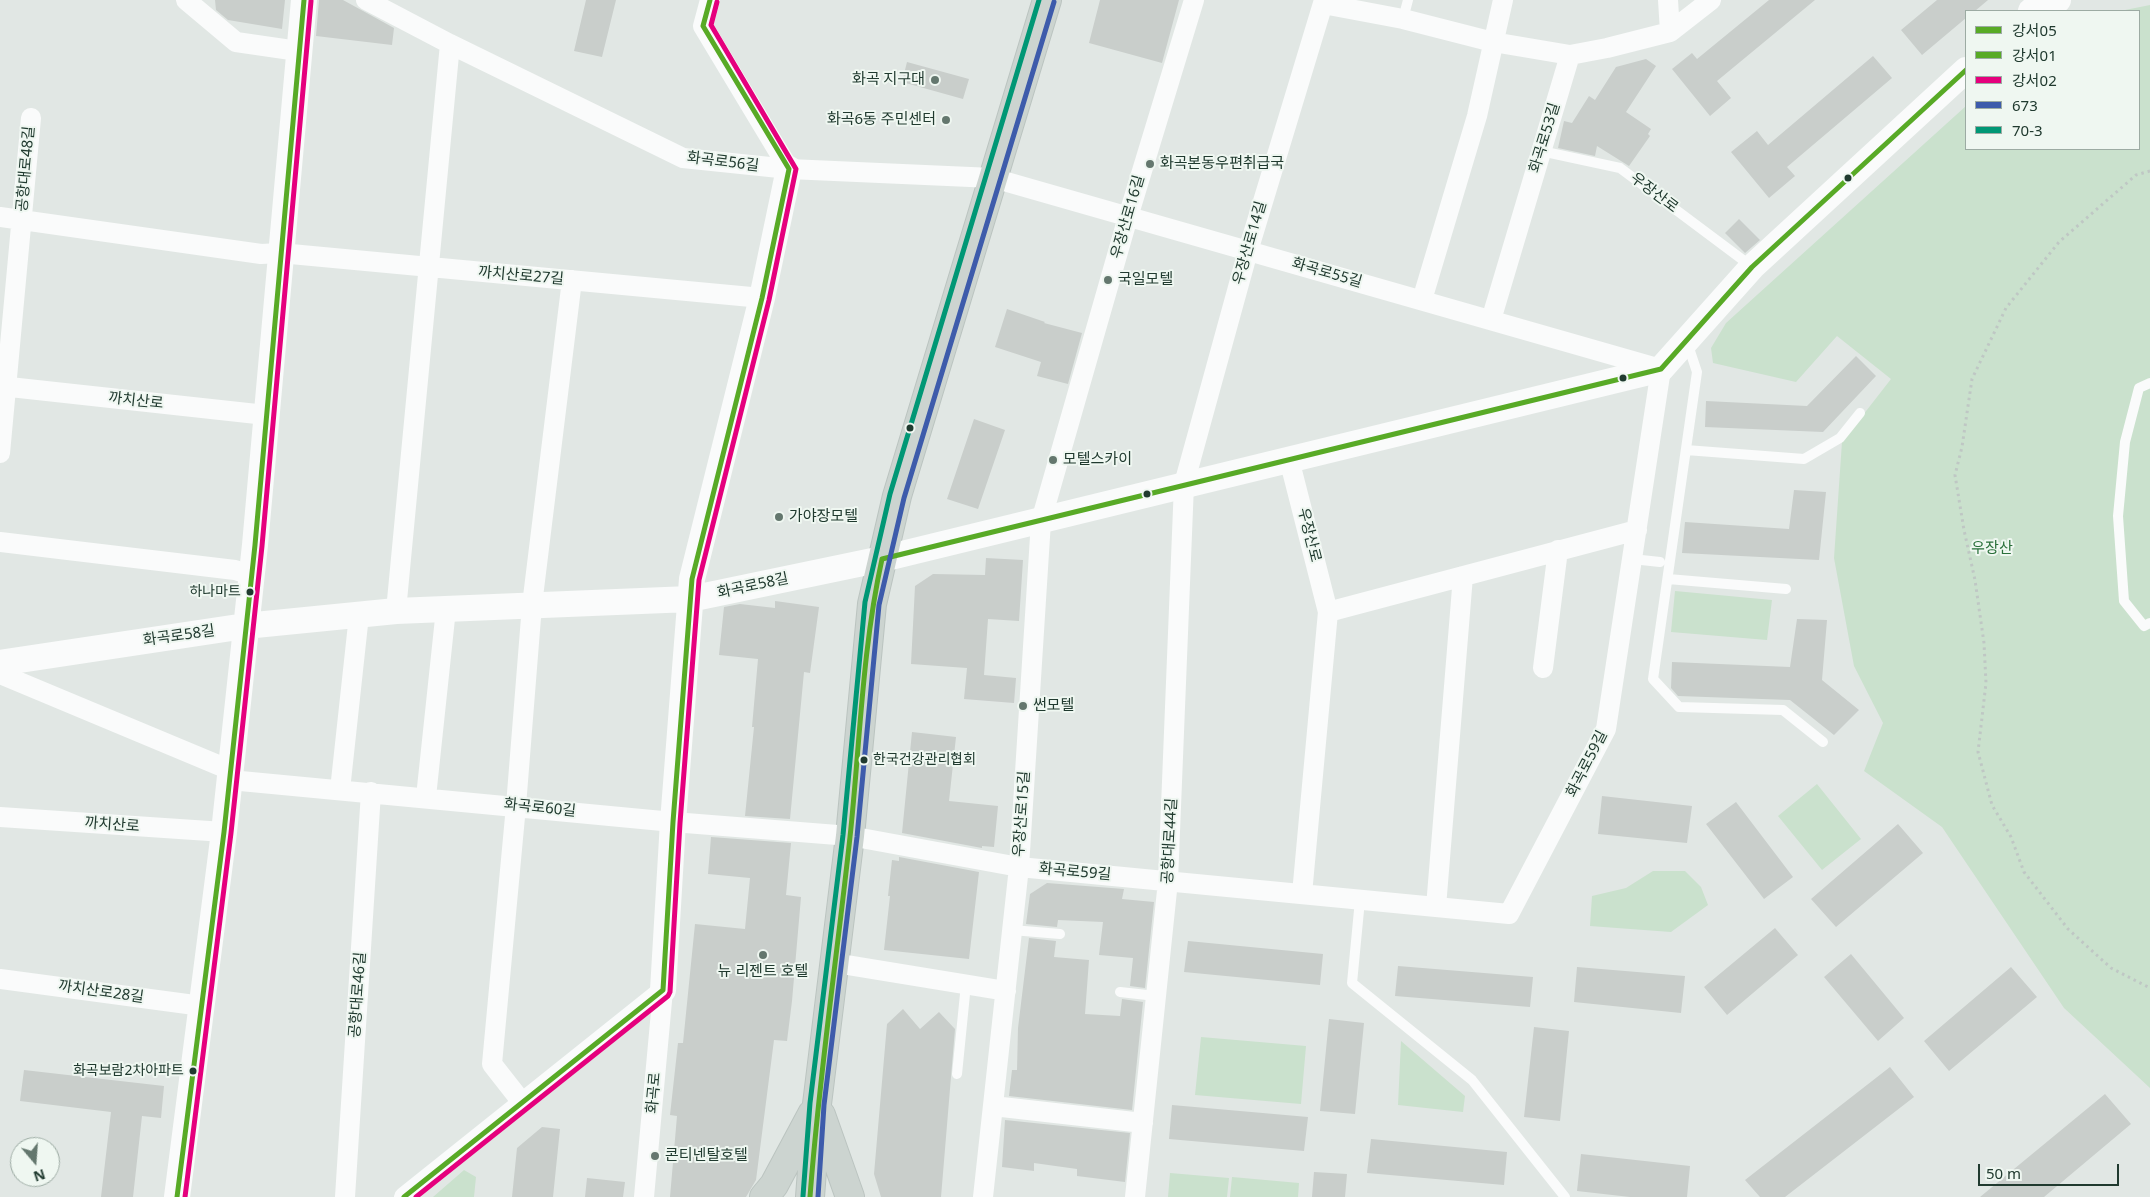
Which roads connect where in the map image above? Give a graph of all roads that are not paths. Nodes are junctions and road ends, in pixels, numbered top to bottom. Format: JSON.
{"nodes":[{"id":1,"x":186,"y":0,"type":"edge"},
{"id":2,"x":304,"y":0,"type":"edge"},
{"id":3,"x":366,"y":0,"type":"edge"},
{"id":4,"x":710,"y":0,"type":"edge"},
{"id":5,"x":1047,"y":0,"type":"edge"},
{"id":6,"x":1194,"y":0,"type":"edge"},
{"id":7,"x":1408,"y":0,"type":"edge"},
{"id":8,"x":1502,"y":0,"type":"edge"},
{"id":9,"x":1668,"y":0,"type":"edge"},
{"id":10,"x":1711,"y":0,"type":"edge"},
{"id":11,"x":2058,"y":0,"type":"edge"},
{"id":12,"x":1324,"y":2,"type":"edge"},
{"id":13,"x":2033,"y":10,"type":"edge"},
{"id":14,"x":1403,"y":20,"type":"junction"},
{"id":15,"x":1670,"y":32,"type":"junction"},
{"id":16,"x":1493,"y":42,"type":"junction"},
{"id":17,"x":450,"y":44,"type":"junction"},
{"id":18,"x":298,"y":51,"type":"junction"},
{"id":19,"x":1570,"y":55,"type":"junction"},
{"id":20,"x":1965,"y":71,"type":"edge"},
{"id":21,"x":31,"y":118,"type":"dead end"},
{"id":22,"x":1541,"y":152,"type":"junction"},
{"id":23,"x":789,"y":169,"type":"junction"},
{"id":24,"x":993,"y":178,"type":"junction"},
{"id":25,"x":1128,"y":216,"type":"junction"},
{"id":26,"x":0,"y":218,"type":"edge"},
{"id":27,"x":21,"y":221,"type":"junction"},
{"id":28,"x":1248,"y":251,"type":"junction"},
{"id":29,"x":280,"y":253,"type":"junction"},
{"id":30,"x":1752,"y":267,"type":"junction"},
{"id":31,"x":429,"y":268,"type":"junction"},
{"id":32,"x":572,"y":280,"type":"junction"},
{"id":33,"x":762,"y":298,"type":"junction"},
{"id":34,"x":1422,"y":300,"type":"junction"},
{"id":35,"x":1491,"y":320,"type":"junction"},
{"id":36,"x":1686,"y":341,"type":"junction"},
{"id":37,"x":1661,"y":369,"type":"junction"},
{"id":38,"x":2150,"y":383,"type":"edge"},
{"id":39,"x":3,"y":387,"type":"edge"},
{"id":40,"x":1860,"y":413,"type":"dead end"},
{"id":41,"x":266,"y":415,"type":"junction"},
{"id":42,"x":1686,"y":450,"type":"junction"},
{"id":43,"x":0,"y":453,"type":"edge"},
{"id":44,"x":1289,"y":459,"type":"junction"},
{"id":45,"x":1184,"y":484,"type":"junction"},
{"id":46,"x":1041,"y":521,"type":"junction"},
{"id":47,"x":1637,"y":530,"type":"junction"},
{"id":48,"x":0,"y":542,"type":"edge"},
{"id":49,"x":1558,"y":550,"type":"junction"},
{"id":50,"x":882,"y":559,"type":"junction"},
{"id":51,"x":1632,"y":559,"type":"junction"},
{"id":52,"x":1660,"y":562,"type":"dead end"},
{"id":53,"x":251,"y":575,"type":"junction"},
{"id":54,"x":1463,"y":576,"type":"junction"},
{"id":55,"x":1668,"y":579,"type":"junction"},
{"id":56,"x":1786,"y":589,"type":"dead end"},
{"id":57,"x":690,"y":599,"type":"junction"},
{"id":58,"x":532,"y":606,"type":"junction"},
{"id":59,"x":446,"y":609,"type":"junction"},
{"id":60,"x":396,"y":611,"type":"junction"},
{"id":61,"x":1328,"y":612,"type":"junction"},
{"id":62,"x":359,"y":615,"type":"junction"},
{"id":63,"x":2150,"y":623,"type":"edge"},
{"id":64,"x":245,"y":626,"type":"junction"},
{"id":65,"x":0,"y":663,"type":"edge"},
{"id":66,"x":1543,"y":668,"type":"dead end"},
{"id":67,"x":0,"y":674,"type":"edge"},
{"id":68,"x":1823,"y":742,"type":"dead end"},
{"id":69,"x":230,"y":775,"type":"junction"},
{"id":70,"x":340,"y":790,"type":"junction"},
{"id":71,"x":371,"y":792,"type":"junction"},
{"id":72,"x":426,"y":798,"type":"junction"},
{"id":73,"x":516,"y":806,"type":"junction"},
{"id":74,"x":0,"y":817,"type":"edge"},
{"id":75,"x":673,"y":822,"type":"junction"},
{"id":76,"x":224,"y":832,"type":"junction"},
{"id":77,"x":850,"y":836,"type":"junction"},
{"id":78,"x":1019,"y":867,"type":"junction"},
{"id":79,"x":1168,"y":881,"type":"junction"},
{"id":80,"x":1302,"y":894,"type":"junction"},
{"id":81,"x":1360,"y":900,"type":"junction"},
{"id":82,"x":1436,"y":907,"type":"junction"},
{"id":83,"x":1012,"y":930,"type":"junction"},
{"id":84,"x":1060,"y":934,"type":"dead end"},
{"id":85,"x":835,"y":963,"type":"junction"},
{"id":86,"x":0,"y":979,"type":"edge"},
{"id":87,"x":966,"y":984,"type":"junction"},
{"id":88,"x":663,"y":990,"type":"junction"},
{"id":89,"x":1006,"y":991,"type":"junction"},
{"id":90,"x":1120,"y":992,"type":"dead end"},
{"id":91,"x":1156,"y":996,"type":"junction"},
{"id":92,"x":202,"y":1006,"type":"junction"},
{"id":93,"x":957,"y":1074,"type":"dead end"},
{"id":94,"x":522,"y":1101,"type":"junction"},
{"id":95,"x":817,"y":1104,"type":"junction"},
{"id":96,"x":993,"y":1106,"type":"junction"},
{"id":97,"x":1143,"y":1124,"type":"junction"},
{"id":98,"x":177,"y":1197,"type":"edge"},
{"id":99,"x":345,"y":1197,"type":"edge"},
{"id":100,"x":404,"y":1197,"type":"edge"},
{"id":101,"x":644,"y":1197,"type":"edge"},
{"id":102,"x":764,"y":1197,"type":"edge"},
{"id":103,"x":810,"y":1197,"type":"edge"},
{"id":104,"x":850,"y":1197,"type":"edge"},
{"id":105,"x":983,"y":1197,"type":"edge"},
{"id":106,"x":1135,"y":1197,"type":"edge"},
{"id":107,"x":1565,"y":1197,"type":"edge"}],
"edges":[{"from":1,"to":18,"type":"street"},
{"from":2,"to":18,"type":"street"},
{"from":3,"to":17,"type":"street","name":"화곡로56길"},
{"from":4,"to":23,"type":"street"},
{"from":5,"to":24,"type":"main road"},
{"from":6,"to":25,"type":"street","name":"우장산로16길"},
{"from":7,"to":14,"type":"lane"},
{"from":8,"to":16,"type":"street"},
{"from":9,"to":15,"type":"street"},
{"from":10,"to":15,"type":"street"},
{"from":11,"to":13,"type":"street"},
{"from":12,"to":14,"type":"street","name":"우장산로14길"},
{"from":12,"to":28,"type":"street","name":"우장산로14길"},
{"from":14,"to":16,"type":"street","name":"우장산로14길"},
{"from":15,"to":19,"type":"street"},
{"from":16,"to":19,"type":"street","name":"우장산로14길"},
{"from":16,"to":34,"type":"street"},
{"from":17,"to":23,"type":"street","name":"화곡로56길"},
{"from":17,"to":31,"type":"street"},
{"from":18,"to":29,"type":"street"},
{"from":19,"to":22,"type":"street","name":"화곡로53길"},
{"from":20,"to":30,"type":"street"},
{"from":21,"to":27,"type":"street","name":"공항대로48길"},
{"from":22,"to":30,"type":"lane","name":"우장산로"},
{"from":22,"to":35,"type":"street","name":"화곡로53길"},
{"from":23,"to":24,"type":"street","name":"화곡로56길"},
{"from":23,"to":33,"type":"street"},
{"from":24,"to":25,"type":"street","name":"화곡로55길"},
{"from":24,"to":50,"type":"main road"},
{"from":25,"to":28,"type":"street","name":"화곡로55길"},
{"from":25,"to":46,"type":"street","name":"우장산로16길"},
{"from":26,"to":27,"type":"street","name":"공항대로48길"},
{"from":27,"to":29,"type":"street"},
{"from":27,"to":39,"type":"street","name":"공항대로48길"},
{"from":28,"to":34,"type":"street","name":"화곡로55길"},
{"from":28,"to":45,"type":"street","name":"우장산로14길"},
{"from":29,"to":31,"type":"street","name":"까치산로27길"},
{"from":29,"to":41,"type":"street"},
{"from":30,"to":36,"type":"street"},
{"from":31,"to":32,"type":"street","name":"까치산로27길"},
{"from":31,"to":60,"type":"street"},
{"from":32,"to":33,"type":"street","name":"까치산로27길"},
{"from":32,"to":58,"type":"street"},
{"from":33,"to":57,"type":"street"},
{"from":34,"to":35,"type":"street","name":"화곡로55길"},
{"from":35,"to":37,"type":"street","name":"화곡로55길"},
{"from":36,"to":37,"type":"street"},
{"from":36,"to":42,"type":"lane"},
{"from":37,"to":44,"type":"street"},
{"from":37,"to":47,"type":"street","name":"화곡로59길"},
{"from":38,"to":63,"type":"lane"},
{"from":39,"to":41,"type":"street","name":"까치산로"},
{"from":39,"to":43,"type":"street","name":"공항대로48길"},
{"from":40,"to":42,"type":"lane"},
{"from":41,"to":53,"type":"street"},
{"from":42,"to":55,"type":"lane"},
{"from":44,"to":45,"type":"street"},
{"from":44,"to":61,"type":"street","name":"우장산로"},
{"from":45,"to":46,"type":"street"},
{"from":45,"to":79,"type":"street","name":"공항대로44길"},
{"from":46,"to":50,"type":"street"},
{"from":46,"to":78,"type":"street","name":"우장산로15길"},
{"from":47,"to":49,"type":"street"},
{"from":47,"to":51,"type":"street","name":"화곡로59길"},
{"from":48,"to":53,"type":"street"},
{"from":49,"to":54,"type":"street"},
{"from":49,"to":66,"type":"street"},
{"from":50,"to":57,"type":"street","name":"화곡로58길"},
{"from":50,"to":77,"type":"main road"},
{"from":51,"to":52,"type":"lane"},
{"from":51,"to":82,"type":"street","name":"화곡로59길"},
{"from":53,"to":64,"type":"street"},
{"from":54,"to":61,"type":"street"},
{"from":54,"to":82,"type":"street"},
{"from":55,"to":56,"type":"lane"},
{"from":55,"to":68,"type":"lane"},
{"from":57,"to":58,"type":"street","name":"화곡로58길"},
{"from":57,"to":75,"type":"street"},
{"from":58,"to":59,"type":"street","name":"화곡로58길"},
{"from":58,"to":73,"type":"street"},
{"from":59,"to":60,"type":"street","name":"화곡로58길"},
{"from":59,"to":72,"type":"street"},
{"from":60,"to":62,"type":"street","name":"화곡로58길"},
{"from":61,"to":80,"type":"street"},
{"from":62,"to":64,"type":"street","name":"화곡로58길"},
{"from":62,"to":70,"type":"street"},
{"from":64,"to":65,"type":"street","name":"화곡로58길"},
{"from":64,"to":69,"type":"street"},
{"from":67,"to":69,"type":"street"},
{"from":69,"to":70,"type":"street","name":"화곡로60길"},
{"from":69,"to":76,"type":"street"},
{"from":70,"to":71,"type":"street","name":"화곡로60길"},
{"from":71,"to":72,"type":"street","name":"화곡로60길"},
{"from":71,"to":99,"type":"street","name":"공항대로46길"},
{"from":72,"to":73,"type":"street","name":"화곡로60길"},
{"from":73,"to":75,"type":"street","name":"화곡로60길"},
{"from":73,"to":94,"type":"street"},
{"from":74,"to":76,"type":"street","name":"까치산로"},
{"from":75,"to":77,"type":"street","name":"화곡로60길"},
{"from":75,"to":88,"type":"street"},
{"from":76,"to":92,"type":"street"},
{"from":77,"to":78,"type":"street","name":"화곡로59길"},
{"from":77,"to":85,"type":"main road"},
{"from":78,"to":79,"type":"street","name":"화곡로59길"},
{"from":78,"to":83,"type":"street","name":"우장산로15길"},
{"from":79,"to":80,"type":"street","name":"화곡로59길"},
{"from":79,"to":91,"type":"street","name":"공항대로44길"},
{"from":80,"to":81,"type":"street","name":"화곡로59길"},
{"from":81,"to":82,"type":"street","name":"화곡로59길"},
{"from":81,"to":107,"type":"lane"},
{"from":83,"to":84,"type":"lane"},
{"from":83,"to":89,"type":"street","name":"우장산로15길"},
{"from":85,"to":87,"type":"street"},
{"from":85,"to":95,"type":"main road"},
{"from":86,"to":92,"type":"street","name":"까치산로28길"},
{"from":87,"to":89,"type":"street"},
{"from":87,"to":93,"type":"lane"},
{"from":88,"to":94,"type":"street"},
{"from":88,"to":101,"type":"street","name":"화곡로"},
{"from":89,"to":96,"type":"street","name":"우장산로15길"},
{"from":90,"to":91,"type":"lane"},
{"from":91,"to":97,"type":"street","name":"공항대로44길"},
{"from":92,"to":98,"type":"street"},
{"from":94,"to":100,"type":"street"},
{"from":95,"to":102,"type":"main road"},
{"from":95,"to":103,"type":"main road"},
{"from":95,"to":104,"type":"main road"},
{"from":96,"to":97,"type":"street"},
{"from":96,"to":105,"type":"street","name":"우장산로15길"},
{"from":97,"to":106,"type":"street","name":"공항대로44길"}]}
